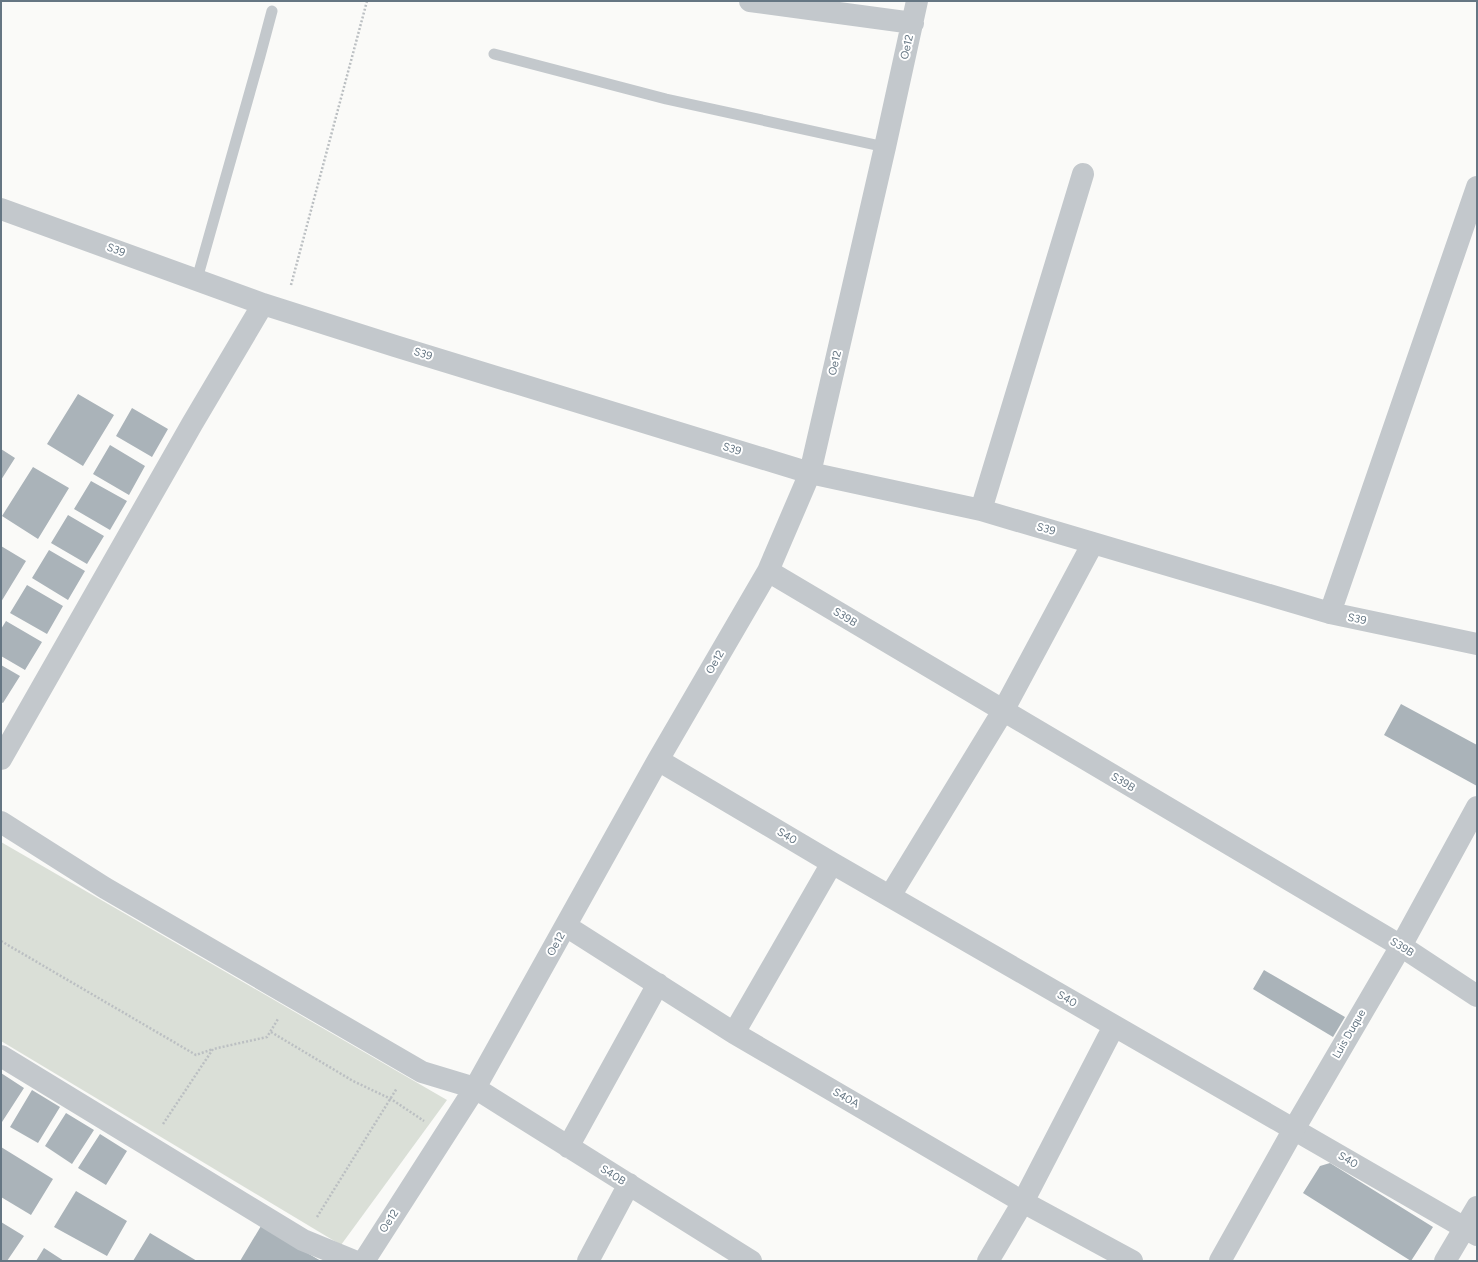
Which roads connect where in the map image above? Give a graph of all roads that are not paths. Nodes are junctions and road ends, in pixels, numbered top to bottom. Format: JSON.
{"nodes":[{"id":1,"x":750,"y":1,"type":"edge"},
{"id":2,"x":917,"y":1,"type":"edge"},
{"id":3,"x":272,"y":11,"type":"dead end"},
{"id":4,"x":913,"y":23,"type":"junction"},
{"id":5,"x":494,"y":54,"type":"dead end"},
{"id":6,"x":885,"y":147,"type":"junction"},
{"id":7,"x":1083,"y":174,"type":"dead end"},
{"id":8,"x":1477,"y":187,"type":"edge"},
{"id":9,"x":1,"y":209,"type":"edge"},
{"id":10,"x":197,"y":279,"type":"junction"},
{"id":11,"x":263,"y":304,"type":"junction"},
{"id":12,"x":810,"y":473,"type":"junction"},
{"id":13,"x":981,"y":510,"type":"junction"},
{"id":14,"x":1093,"y":543,"type":"junction"},
{"id":15,"x":768,"y":572,"type":"junction"},
{"id":16,"x":1330,"y":613,"type":"junction"},
{"id":17,"x":1477,"y":644,"type":"edge"},
{"id":18,"x":1003,"y":711,"type":"junction"},
{"id":19,"x":1,"y":759,"type":"edge"},
{"id":20,"x":658,"y":760,"type":"junction"},
{"id":21,"x":1477,"y":807,"type":"edge"},
{"id":22,"x":1,"y":822,"type":"edge"},
{"id":23,"x":832,"y":863,"type":"junction"},
{"id":24,"x":890,"y":896,"type":"junction"},
{"id":25,"x":566,"y":926,"type":"junction"},
{"id":26,"x":1401,"y":946,"type":"junction"},
{"id":27,"x":658,"y":984,"type":"junction"},
{"id":28,"x":1477,"y":996,"type":"edge"},
{"id":29,"x":1114,"y":1026,"type":"junction"},
{"id":30,"x":734,"y":1032,"type":"junction"},
{"id":31,"x":1,"y":1056,"type":"edge"},
{"id":32,"x":475,"y":1088,"type":"junction"},
{"id":33,"x":1294,"y":1129,"type":"junction"},
{"id":34,"x":568,"y":1147,"type":"junction"},
{"id":35,"x":629,"y":1184,"type":"junction"},
{"id":36,"x":1023,"y":1202,"type":"junction"},
{"id":37,"x":1477,"y":1207,"type":"edge"},
{"id":38,"x":1471,"y":1231,"type":"edge"},
{"id":39,"x":354,"y":1261,"type":"edge"},
{"id":40,"x":364,"y":1261,"type":"edge"},
{"id":41,"x":588,"y":1261,"type":"edge"},
{"id":42,"x":752,"y":1261,"type":"edge"},
{"id":43,"x":988,"y":1261,"type":"edge"},
{"id":44,"x":1132,"y":1261,"type":"edge"},
{"id":45,"x":1220,"y":1261,"type":"edge"},
{"id":46,"x":1446,"y":1261,"type":"edge"}],
"edges":[{"from":1,"to":4,"type":"street"},
{"from":2,"to":4,"type":"street","name":"Oe12"},
{"from":3,"to":10,"type":"lane"},
{"from":4,"to":6,"type":"street","name":"Oe12"},
{"from":5,"to":6,"type":"lane"},
{"from":6,"to":12,"type":"street","name":"Oe12"},
{"from":7,"to":13,"type":"street"},
{"from":8,"to":16,"type":"street"},
{"from":9,"to":10,"type":"street","name":"S39"},
{"from":10,"to":11,"type":"street","name":"S39"},
{"from":11,"to":12,"type":"street","name":"S39"},
{"from":11,"to":19,"type":"street"},
{"from":12,"to":13,"type":"street","name":"S39"},
{"from":12,"to":15,"type":"street","name":"Oe12"},
{"from":13,"to":14,"type":"street","name":"S39"},
{"from":14,"to":16,"type":"street","name":"S39"},
{"from":14,"to":18,"type":"street"},
{"from":15,"to":18,"type":"street","name":"S39B"},
{"from":15,"to":20,"type":"street","name":"Oe12"},
{"from":16,"to":17,"type":"street","name":"S39"},
{"from":18,"to":24,"type":"street"},
{"from":18,"to":26,"type":"street","name":"S39B"},
{"from":20,"to":23,"type":"street","name":"S40"},
{"from":20,"to":25,"type":"street","name":"Oe12"},
{"from":21,"to":26,"type":"street","name":"Luis Duque"},
{"from":22,"to":32,"type":"street","name":"S40B"},
{"from":23,"to":24,"type":"street","name":"S40"},
{"from":23,"to":30,"type":"street"},
{"from":24,"to":29,"type":"street","name":"S40"},
{"from":25,"to":27,"type":"street","name":"S40A"},
{"from":25,"to":32,"type":"street","name":"Oe12"},
{"from":26,"to":28,"type":"street","name":"S39B"},
{"from":26,"to":33,"type":"street","name":"Luis Duque"},
{"from":27,"to":30,"type":"street","name":"S40A"},
{"from":27,"to":34,"type":"street"},
{"from":29,"to":33,"type":"street","name":"S40"},
{"from":29,"to":36,"type":"street"},
{"from":30,"to":36,"type":"street","name":"S40A"},
{"from":31,"to":39,"type":"street"},
{"from":32,"to":34,"type":"street","name":"S40B"},
{"from":32,"to":40,"type":"street","name":"Oe12"},
{"from":33,"to":38,"type":"street","name":"S40"},
{"from":33,"to":45,"type":"street","name":"Luis Duque"},
{"from":34,"to":35,"type":"street","name":"S40B"},
{"from":35,"to":41,"type":"street"},
{"from":35,"to":42,"type":"street","name":"S40B"},
{"from":36,"to":43,"type":"street"},
{"from":36,"to":44,"type":"street","name":"S40A"},
{"from":37,"to":38,"type":"street"},
{"from":38,"to":46,"type":"street"}]}
